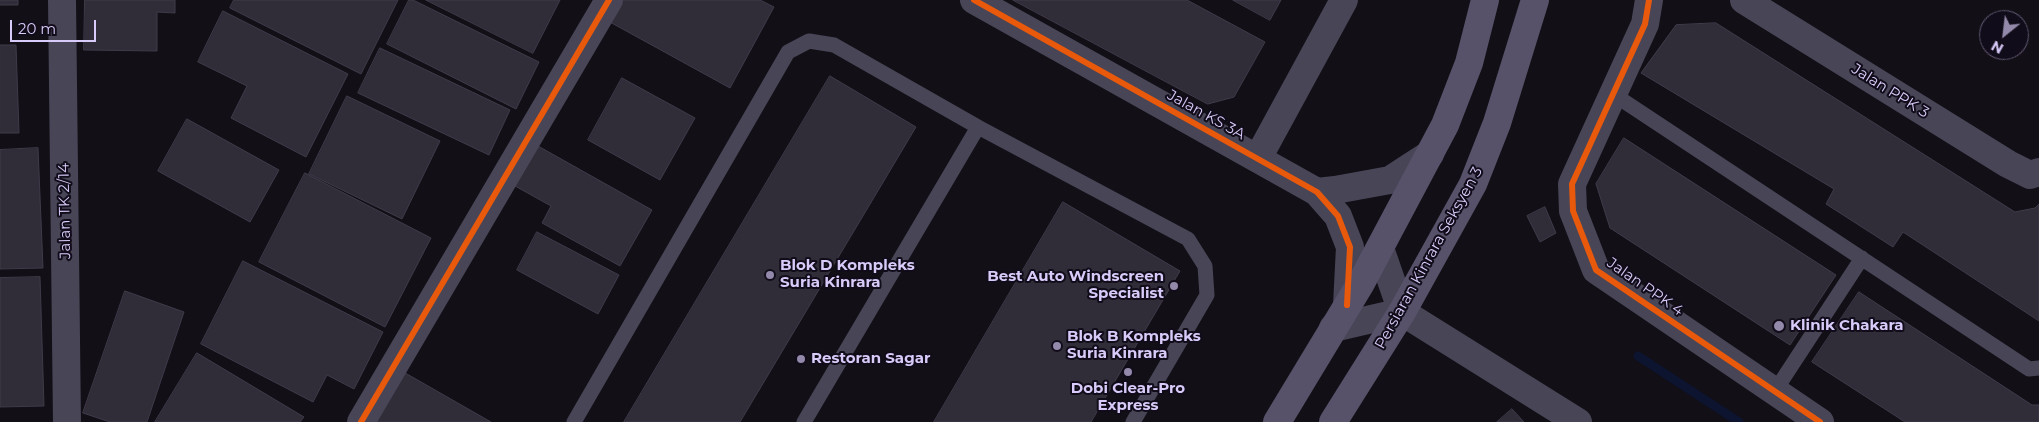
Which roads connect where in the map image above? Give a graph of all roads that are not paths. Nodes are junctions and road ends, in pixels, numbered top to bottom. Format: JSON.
{"nodes":[{"id":1,"x":62,"y":0,"type":"edge"},
{"id":2,"x":609,"y":0,"type":"edge"},
{"id":3,"x":974,"y":0,"type":"edge"},
{"id":4,"x":1344,"y":0,"type":"edge"},
{"id":5,"x":1485,"y":0,"type":"edge"},
{"id":6,"x":1536,"y":0,"type":"edge"},
{"id":7,"x":1649,"y":0,"type":"edge"},
{"id":8,"x":1744,"y":0,"type":"edge"},
{"id":9,"x":1613,"y":94,"type":"junction"},
{"id":10,"x":978,"y":127,"type":"junction"},
{"id":11,"x":1430,"y":154,"type":"junction"},
{"id":12,"x":1258,"y":158,"type":"junction"},
{"id":13,"x":2039,"y":172,"type":"edge"},
{"id":14,"x":1316,"y":192,"type":"junction"},
{"id":15,"x":1380,"y":248,"type":"junction"},
{"id":16,"x":1862,"y":258,"type":"junction"},
{"id":17,"x":1347,"y":305,"type":"junction"},
{"id":18,"x":1402,"y":312,"type":"junction"},
{"id":19,"x":1333,"y":328,"type":"junction"},
{"id":20,"x":2039,"y":368,"type":"edge"},
{"id":21,"x":1775,"y":392,"type":"junction"},
{"id":22,"x":67,"y":422,"type":"edge"},
{"id":23,"x":361,"y":422,"type":"edge"},
{"id":24,"x":574,"y":422,"type":"edge"},
{"id":25,"x":804,"y":422,"type":"edge"},
{"id":26,"x":1133,"y":422,"type":"edge"},
{"id":27,"x":1277,"y":422,"type":"edge"},
{"id":28,"x":1333,"y":422,"type":"edge"},
{"id":29,"x":1578,"y":422,"type":"edge"},
{"id":30,"x":1820,"y":422,"type":"edge"}],
"edges":[{"from":1,"to":22,"type":"street","name":"Jalan TK 2/14"},
{"from":2,"to":23,"type":"street"},
{"from":3,"to":12,"type":"street","name":"Jalan KS 3A"},
{"from":4,"to":12,"type":"street"},
{"from":5,"to":11,"type":"main road"},
{"from":6,"to":18,"type":"main road","name":"Persiaran Kinrara Seksyen 3"},
{"from":7,"to":9,"type":"street","name":"Jalan PPK 4"},
{"from":8,"to":13,"type":"street","name":"Jalan PPK 3"},
{"from":9,"to":16,"type":"lane"},
{"from":9,"to":21,"type":"street","name":"Jalan PPK 4"},
{"from":10,"to":24,"type":"lane"},
{"from":10,"to":25,"type":"lane"},
{"from":10,"to":26,"type":"lane"},
{"from":11,"to":14,"type":"street"},
{"from":11,"to":15,"type":"main road"},
{"from":12,"to":14,"type":"street","name":"Jalan KS 3A"},
{"from":14,"to":17,"type":"street","name":"Jalan KS 3A"},
{"from":15,"to":17,"type":"main road"},
{"from":15,"to":18,"type":"street"},
{"from":16,"to":20,"type":"lane"},
{"from":16,"to":21,"type":"lane"},
{"from":17,"to":19,"type":"main road"},
{"from":18,"to":19,"type":"street"},
{"from":18,"to":28,"type":"main road","name":"Persiaran Kinrara Seksyen 3"},
{"from":18,"to":29,"type":"street"},
{"from":19,"to":27,"type":"main road"},
{"from":21,"to":30,"type":"street","name":"Jalan PPK 4"}]}
